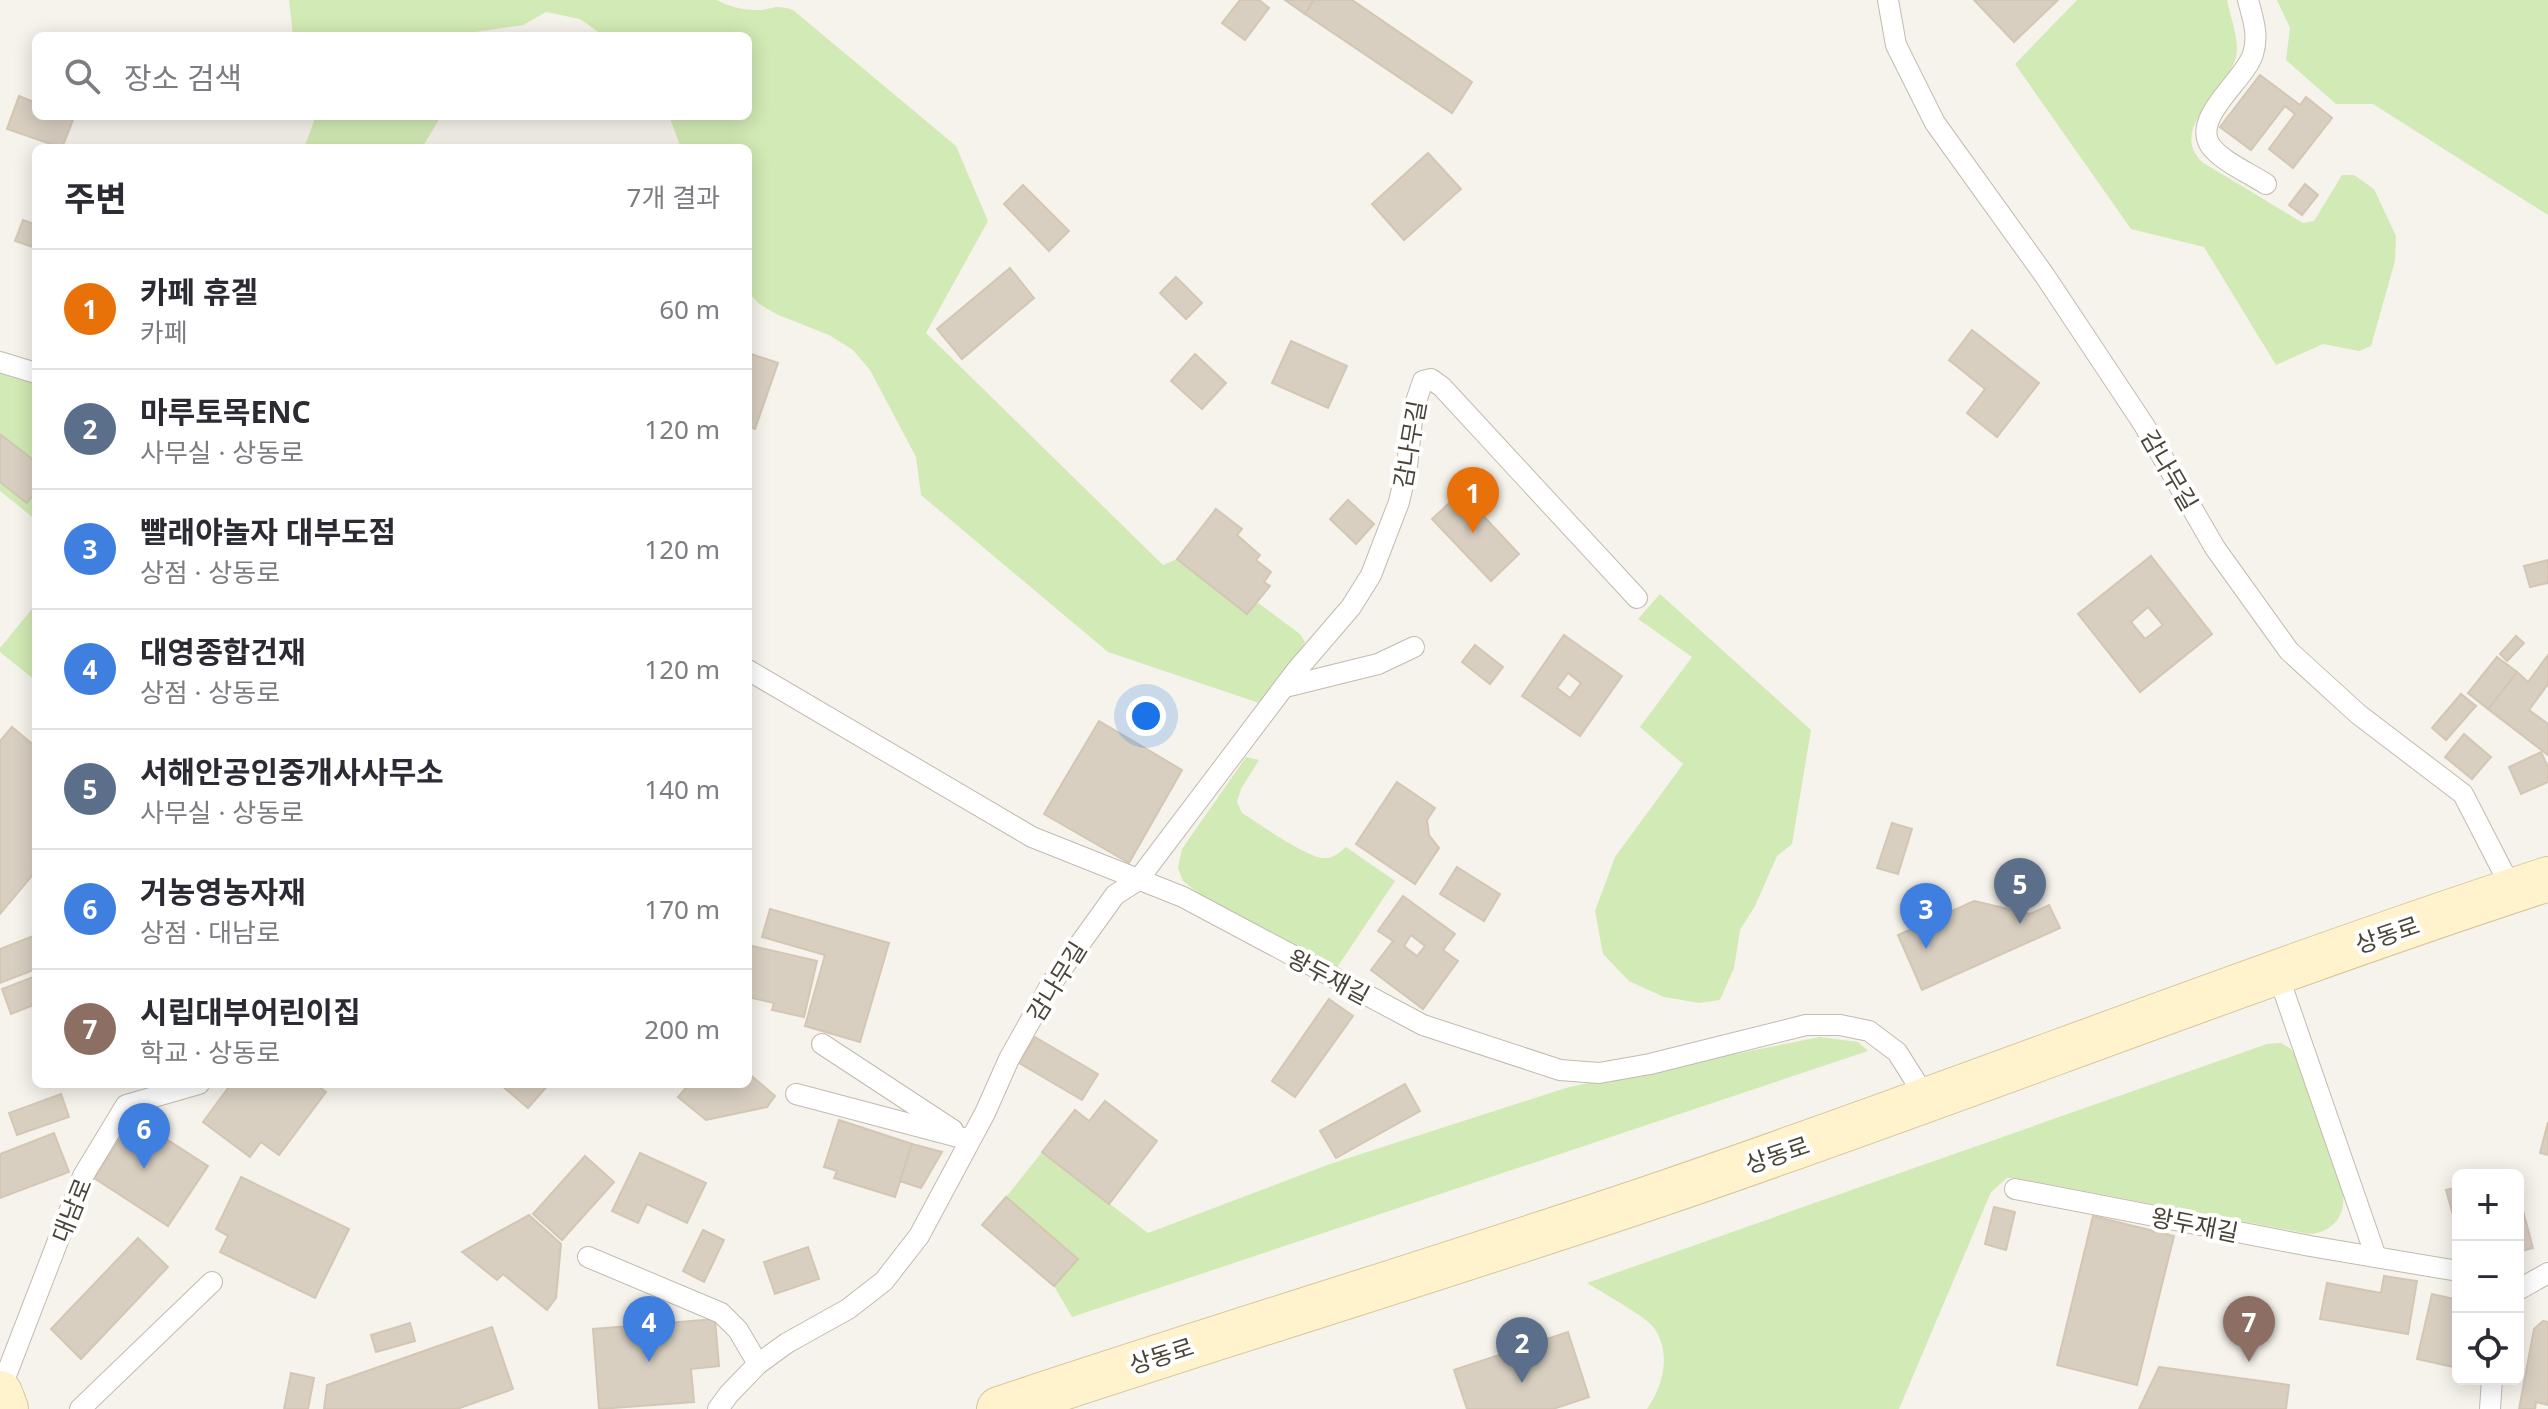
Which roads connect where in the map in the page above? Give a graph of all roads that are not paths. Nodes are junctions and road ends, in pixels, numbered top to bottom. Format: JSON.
{"nodes":[{"id":1,"x":1888,"y":0,"type":"edge"},
{"id":2,"x":2248,"y":0,"type":"edge"},
{"id":3,"x":2266,"y":184,"type":"dead end"},
{"id":4,"x":0,"y":362,"type":"edge"},
{"id":5,"x":32,"y":372,"type":"edge"},
{"id":6,"x":1637,"y":598,"type":"dead end"},
{"id":7,"x":1414,"y":647,"type":"dead end"},
{"id":8,"x":752,"y":672,"type":"edge"},
{"id":9,"x":1285,"y":687,"type":"junction"},
{"id":10,"x":1138,"y":880,"type":"junction"},
{"id":11,"x":2531,"y":885,"type":"edge"},
{"id":12,"x":2277,"y":972,"type":"junction"},
{"id":13,"x":822,"y":1044,"type":"dead end"},
{"id":14,"x":185,"y":1088,"type":"edge"},
{"id":15,"x":796,"y":1094,"type":"dead end"},
{"id":16,"x":1928,"y":1101,"type":"junction"},
{"id":17,"x":970,"y":1140,"type":"junction"},
{"id":18,"x":2015,"y":1189,"type":"dead end"},
{"id":19,"x":588,"y":1257,"type":"dead end"},
{"id":20,"x":2376,"y":1257,"type":"junction"},
{"id":21,"x":2452,"y":1270,"type":"edge"},
{"id":22,"x":212,"y":1282,"type":"dead end"},
{"id":23,"x":758,"y":1364,"type":"junction"},
{"id":24,"x":2492,"y":1385,"type":"edge"},
{"id":25,"x":0,"y":1392,"type":"edge"},
{"id":26,"x":6,"y":1409,"type":"edge"},
{"id":27,"x":80,"y":1409,"type":"edge"},
{"id":28,"x":718,"y":1409,"type":"edge"},
{"id":29,"x":999,"y":1409,"type":"edge"},
{"id":30,"x":2490,"y":1409,"type":"edge"}],
"edges":[{"from":1,"to":11,"type":"lane","name":"감나무길"},
{"from":2,"to":3,"type":"lane"},
{"from":4,"to":5,"type":"lane"},
{"from":6,"to":9,"type":"lane","name":"감나무길"},
{"from":7,"to":9,"type":"lane"},
{"from":8,"to":10,"type":"lane","name":"왕두재길"},
{"from":9,"to":10,"type":"lane","name":"감나무길"},
{"from":10,"to":16,"type":"lane","name":"왕두재길"},
{"from":10,"to":17,"type":"lane","name":"감나무길"},
{"from":11,"to":12,"type":"street","name":"상동로"},
{"from":12,"to":16,"type":"street","name":"상동로"},
{"from":12,"to":20,"type":"lane"},
{"from":13,"to":17,"type":"lane"},
{"from":14,"to":25,"type":"lane","name":"대남로"},
{"from":15,"to":17,"type":"lane"},
{"from":16,"to":29,"type":"street","name":"상동로"},
{"from":17,"to":23,"type":"lane","name":"감나무길"},
{"from":18,"to":20,"type":"lane","name":"왕두재길"},
{"from":19,"to":23,"type":"lane"},
{"from":20,"to":21,"type":"lane","name":"왕두재길"},
{"from":22,"to":27,"type":"lane"},
{"from":23,"to":28,"type":"lane","name":"감나무길"},
{"from":24,"to":30,"type":"lane"},
{"from":25,"to":26,"type":"street","name":"대남로"}]}
